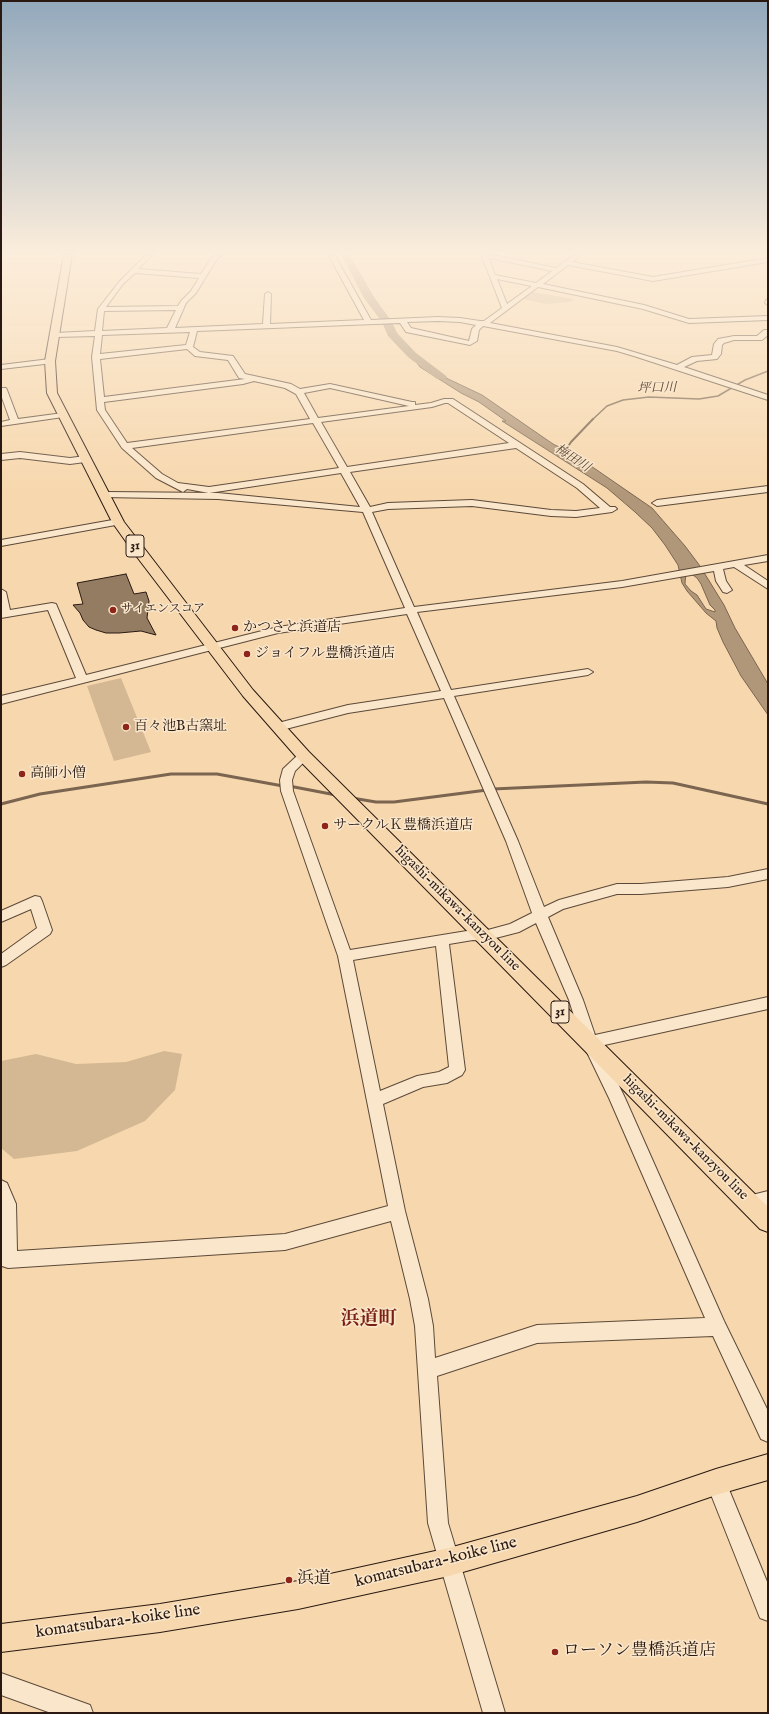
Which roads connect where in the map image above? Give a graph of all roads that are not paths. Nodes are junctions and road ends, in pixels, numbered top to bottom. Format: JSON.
{"nodes":[{"id":1,"x":98,"y":333,"type":"edge"},
{"id":2,"x":77,"y":334,"type":"edge"},
{"id":3,"x":193,"y":334,"type":"edge"},
{"id":4,"x":426,"y":334,"type":"edge"},
{"id":5,"x":475,"y":334,"type":"edge"},
{"id":6,"x":537,"y":334,"type":"edge"},
{"id":7,"x":764,"y":334,"type":"edge"},
{"id":8,"x":56,"y":335,"type":"joint"},
{"id":9,"x":189,"y":347,"type":"junction"},
{"id":10,"x":96,"y":357,"type":"junction"},
{"id":11,"x":50,"y":361,"type":"junction"},
{"id":12,"x":1,"y":367,"type":"edge"},
{"id":13,"x":678,"y":367,"type":"junction"},
{"id":14,"x":252,"y":379,"type":"junction"},
{"id":15,"x":3,"y":390,"type":"dead end"},
{"id":16,"x":299,"y":392,"type":"junction"},
{"id":17,"x":768,"y":398,"type":"edge"},
{"id":18,"x":100,"y":400,"type":"junction"},
{"id":19,"x":420,"y":406,"type":"junction"},
{"id":20,"x":63,"y":415,"type":"junction"},
{"id":21,"x":315,"y":420,"type":"junction"},
{"id":22,"x":15,"y":422,"type":"junction"},
{"id":23,"x":1,"y":424,"type":"edge"},
{"id":24,"x":516,"y":445,"type":"junction"},
{"id":25,"x":125,"y":446,"type":"junction"},
{"id":26,"x":1,"y":457,"type":"edge"},
{"id":27,"x":85,"y":459,"type":"junction"},
{"id":28,"x":344,"y":470,"type":"junction"},
{"id":29,"x":176,"y":485,"type":"junction"},
{"id":30,"x":768,"y":489,"type":"edge"},
{"id":31,"x":105,"y":495,"type":"junction"},
{"id":32,"x":194,"y":496,"type":"junction"},
{"id":33,"x":657,"y":503,"type":"dead end"},
{"id":34,"x":367,"y":510,"type":"junction"},
{"id":35,"x":118,"y":522,"type":"junction"},
{"id":36,"x":1,"y":542,"type":"edge"},
{"id":37,"x":768,"y":558,"type":"edge"},
{"id":38,"x":736,"y":564,"type":"junction"},
{"id":39,"x":718,"y":567,"type":"junction"},
{"id":40,"x":768,"y":586,"type":"edge"},
{"id":41,"x":727,"y":590,"type":"dead end"},
{"id":42,"x":1,"y":592,"type":"edge"},
{"id":43,"x":412,"y":610,"type":"junction"},
{"id":44,"x":4,"y":614,"type":"edge"},
{"id":45,"x":212,"y":646,"type":"junction"},
{"id":46,"x":588,"y":672,"type":"dead end"},
{"id":47,"x":82,"y":679,"type":"junction"},
{"id":48,"x":448,"y":693,"type":"junction"},
{"id":49,"x":1,"y":700,"type":"edge"},
{"id":50,"x":278,"y":727,"type":"junction"},
{"id":51,"x":304,"y":756,"type":"junction"},
{"id":52,"x":768,"y":874,"type":"edge"},
{"id":53,"x":540,"y":915,"type":"junction"},
{"id":54,"x":1,"y":917,"type":"edge"},
{"id":55,"x":484,"y":936,"type":"junction"},
{"id":56,"x":441,"y":941,"type":"junction"},
{"id":57,"x":345,"y":956,"type":"junction"},
{"id":58,"x":1,"y":961,"type":"edge"},
{"id":59,"x":768,"y":1004,"type":"edge"},
{"id":60,"x":590,"y":1042,"type":"junction"},
{"id":61,"x":374,"y":1101,"type":"junction"},
{"id":62,"x":1,"y":1188,"type":"edge"},
{"id":63,"x":768,"y":1199,"type":"edge"},
{"id":64,"x":750,"y":1203,"type":"junction"},
{"id":65,"x":397,"y":1211,"type":"junction"},
{"id":66,"x":768,"y":1222,"type":"edge"},
{"id":67,"x":718,"y":1327,"type":"junction"},
{"id":68,"x":428,"y":1370,"type":"junction"},
{"id":69,"x":768,"y":1432,"type":"edge"},
{"id":70,"x":768,"y":1467,"type":"edge"},
{"id":71,"x":716,"y":1482,"type":"junction"},
{"id":72,"x":449,"y":1562,"type":"junction"},
{"id":73,"x":768,"y":1610,"type":"edge"},
{"id":74,"x":1,"y":1638,"type":"edge"},
{"id":75,"x":1,"y":1684,"type":"edge"},
{"id":76,"x":82,"y":1713,"type":"edge"},
{"id":77,"x":494,"y":1713,"type":"edge"}],
"edges":[{"from":1,"to":10,"type":"street"},
{"from":2,"to":8,"type":"street"},
{"from":3,"to":9,"type":"street"},
{"from":4,"to":5,"type":"street"},
{"from":6,"to":13,"type":"street"},
{"from":7,"to":13,"type":"street"},
{"from":8,"to":11,"type":"main road","name":"higashi-mikawa-kanzyou line","number":"31"},
{"from":9,"to":10,"type":"street"},
{"from":9,"to":14,"type":"street"},
{"from":10,"to":18,"type":"street"},
{"from":11,"to":12,"type":"street"},
{"from":11,"to":20,"type":"main road","name":"higashi-mikawa-kanzyou line","number":"31"},
{"from":13,"to":17,"type":"street"},
{"from":14,"to":16,"type":"street"},
{"from":14,"to":18,"type":"street"},
{"from":15,"to":22,"type":"street"},
{"from":16,"to":19,"type":"street"},
{"from":16,"to":21,"type":"street"},
{"from":18,"to":25,"type":"street"},
{"from":19,"to":21,"type":"street"},
{"from":19,"to":24,"type":"street"},
{"from":20,"to":22,"type":"street"},
{"from":20,"to":27,"type":"main road","name":"higashi-mikawa-kanzyou line","number":"31"},
{"from":21,"to":25,"type":"street"},
{"from":21,"to":28,"type":"street"},
{"from":22,"to":23,"type":"street"},
{"from":24,"to":28,"type":"street"},
{"from":24,"to":34,"type":"street"},
{"from":25,"to":29,"type":"street"},
{"from":26,"to":27,"type":"street"},
{"from":27,"to":31,"type":"main road","name":"higashi-mikawa-kanzyou line","number":"31"},
{"from":28,"to":29,"type":"street"},
{"from":28,"to":34,"type":"street"},
{"from":29,"to":32,"type":"street"},
{"from":30,"to":33,"type":"street"},
{"from":31,"to":32,"type":"street"},
{"from":31,"to":35,"type":"main road","name":"higashi-mikawa-kanzyou line","number":"31"},
{"from":32,"to":34,"type":"street"},
{"from":34,"to":43,"type":"street"},
{"from":35,"to":36,"type":"street"},
{"from":35,"to":45,"type":"main road","name":"higashi-mikawa-kanzyou line","number":"31"},
{"from":37,"to":38,"type":"street"},
{"from":38,"to":39,"type":"street"},
{"from":38,"to":40,"type":"street"},
{"from":39,"to":41,"type":"street"},
{"from":39,"to":43,"type":"street"},
{"from":42,"to":44,"type":"street"},
{"from":43,"to":45,"type":"street"},
{"from":43,"to":48,"type":"street"},
{"from":44,"to":47,"type":"street"},
{"from":45,"to":47,"type":"street"},
{"from":45,"to":50,"type":"main road","name":"higashi-mikawa-kanzyou line","number":"31"},
{"from":46,"to":48,"type":"street"},
{"from":47,"to":49,"type":"street"},
{"from":48,"to":50,"type":"street"},
{"from":48,"to":53,"type":"street"},
{"from":50,"to":51,"type":"main road","name":"higashi-mikawa-kanzyou line","number":"31"},
{"from":51,"to":55,"type":"main road","name":"higashi-mikawa-kanzyou line","number":"31"},
{"from":51,"to":57,"type":"street"},
{"from":52,"to":53,"type":"street"},
{"from":53,"to":55,"type":"street"},
{"from":53,"to":60,"type":"street"},
{"from":54,"to":58,"type":"street"},
{"from":55,"to":56,"type":"street"},
{"from":55,"to":60,"type":"main road","name":"higashi-mikawa-kanzyou line","number":"31"},
{"from":56,"to":57,"type":"street"},
{"from":56,"to":61,"type":"street"},
{"from":57,"to":61,"type":"street"},
{"from":59,"to":60,"type":"street"},
{"from":60,"to":64,"type":"main road","name":"higashi-mikawa-kanzyou line","number":"31"},
{"from":60,"to":67,"type":"street"},
{"from":61,"to":65,"type":"street"},
{"from":62,"to":65,"type":"street"},
{"from":63,"to":64,"type":"street"},
{"from":64,"to":66,"type":"main road","name":"higashi-mikawa-kanzyou line","number":"31"},
{"from":65,"to":68,"type":"street"},
{"from":67,"to":68,"type":"street"},
{"from":67,"to":69,"type":"street"},
{"from":68,"to":72,"type":"street"},
{"from":70,"to":71,"type":"main road","name":"komatsubara-koike line"},
{"from":71,"to":72,"type":"main road","name":"komatsubara-koike line"},
{"from":71,"to":73,"type":"street"},
{"from":72,"to":74,"type":"main road","name":"komatsubara-koike line"},
{"from":72,"to":77,"type":"street"},
{"from":75,"to":76,"type":"street"}]}
